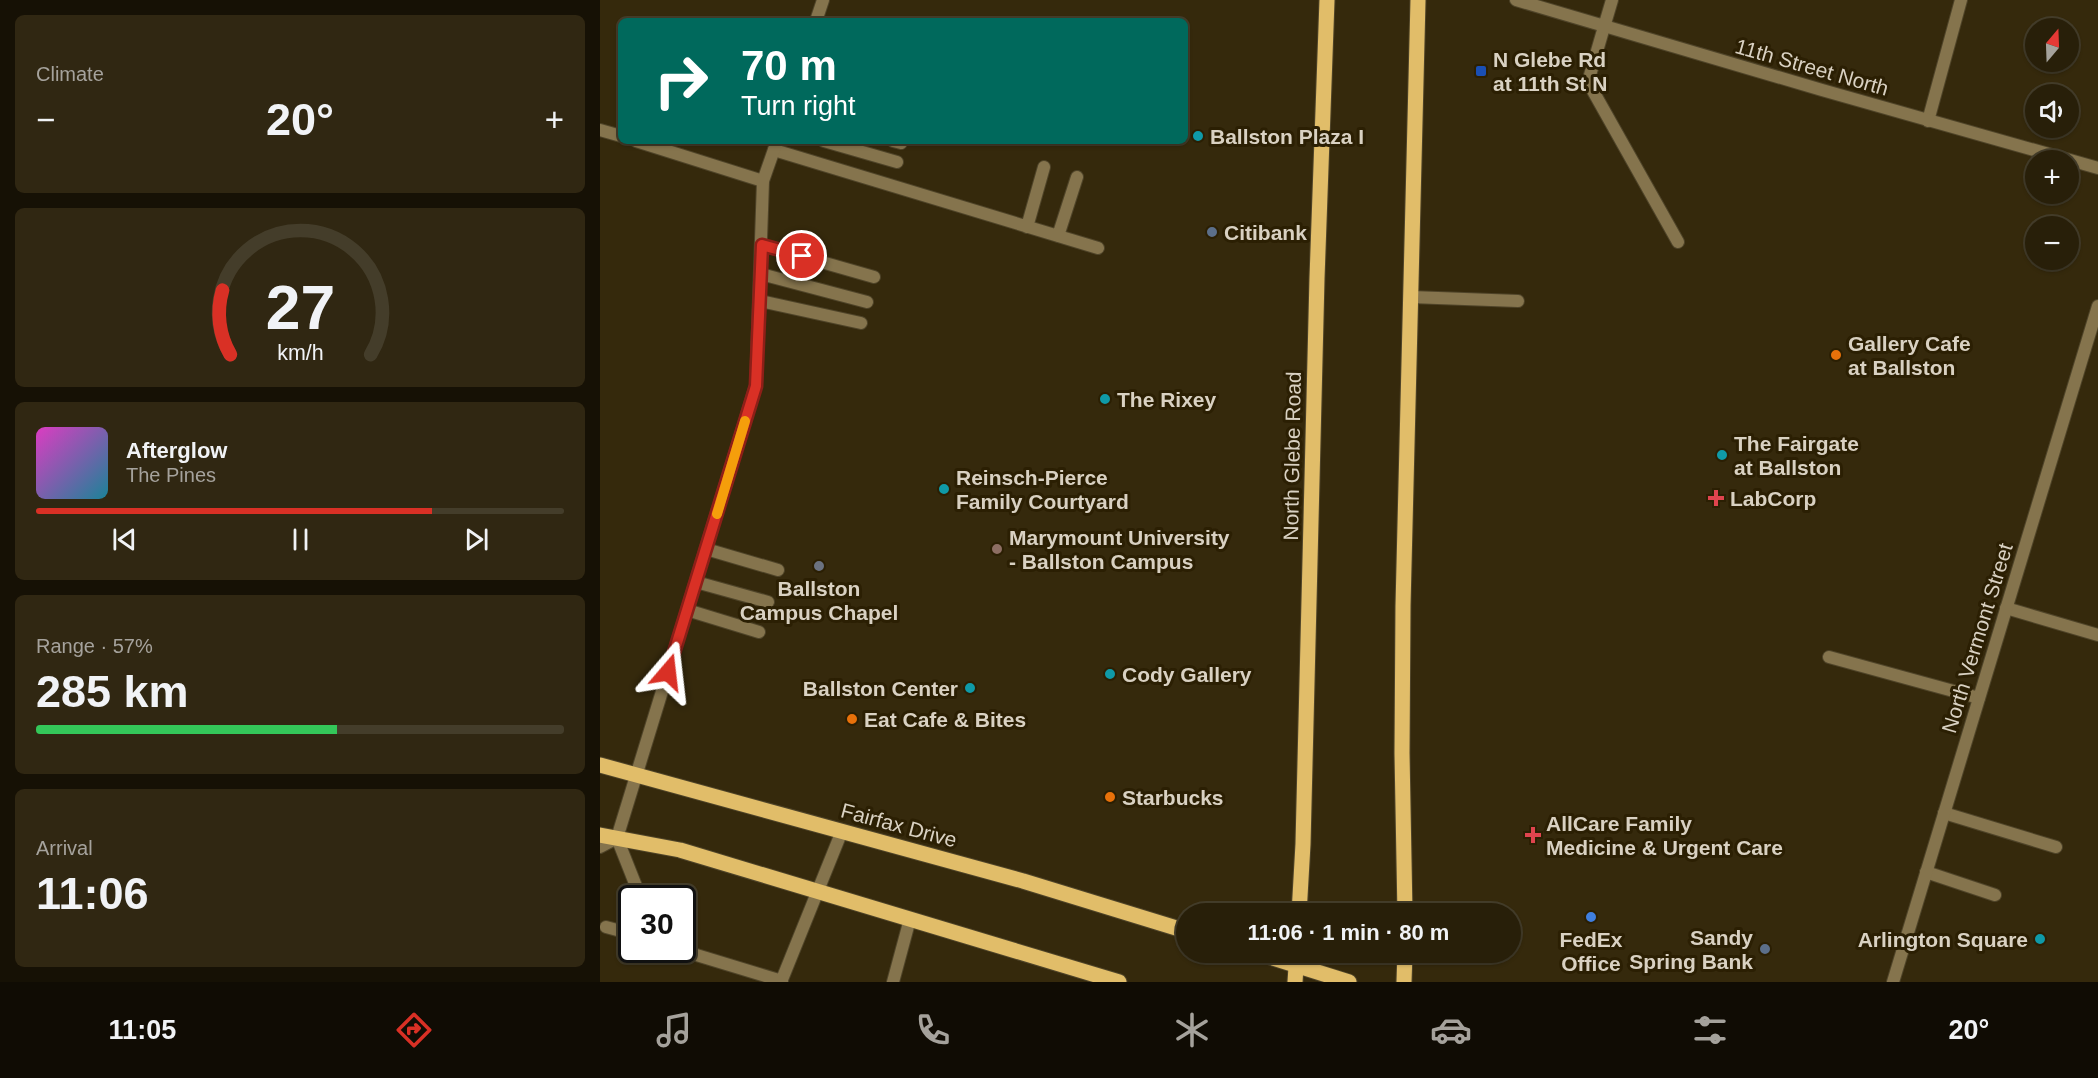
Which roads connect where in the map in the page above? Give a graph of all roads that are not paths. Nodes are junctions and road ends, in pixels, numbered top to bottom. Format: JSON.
{"nodes":[{"id":1,"x":823,"y":0,"type":"edge"},
{"id":2,"x":1328,"y":0,"type":"edge"},
{"id":3,"x":1418,"y":0,"type":"edge"},
{"id":4,"x":1516,"y":0,"type":"edge"},
{"id":5,"x":1612,"y":0,"type":"edge"},
{"id":6,"x":1961,"y":0,"type":"edge"},
{"id":7,"x":817,"y":18,"type":"edge"},
{"id":8,"x":1604,"y":27,"type":"junction"},
{"id":9,"x":1928,"y":121,"type":"junction"},
{"id":10,"x":600,"y":130,"type":"edge"},
{"id":11,"x":618,"y":135,"type":"edge"},
{"id":12,"x":646,"y":144,"type":"edge"},
{"id":13,"x":834,"y":144,"type":"edge"},
{"id":14,"x":775,"y":146,"type":"edge"},
{"id":15,"x":897,"y":162,"type":"dead end"},
{"id":16,"x":1044,"y":167,"type":"dead end"},
{"id":17,"x":2098,"y":168,"type":"edge"},
{"id":18,"x":1077,"y":177,"type":"dead end"},
{"id":19,"x":764,"y":181,"type":"junction"},
{"id":20,"x":1027,"y":226,"type":"junction"},
{"id":21,"x":1058,"y":236,"type":"junction"},
{"id":22,"x":1678,"y":242,"type":"dead end"},
{"id":23,"x":762,"y":245,"type":"junction"},
{"id":24,"x":1098,"y":248,"type":"dead end"},
{"id":25,"x":761,"y":274,"type":"junction"},
{"id":26,"x":874,"y":277,"type":"dead end"},
{"id":27,"x":1411,"y":297,"type":"junction"},
{"id":28,"x":760,"y":301,"type":"junction"},
{"id":29,"x":1518,"y":301,"type":"dead end"},
{"id":30,"x":867,"y":302,"type":"dead end"},
{"id":31,"x":2098,"y":306,"type":"edge"},
{"id":32,"x":861,"y":323,"type":"dead end"},
{"id":33,"x":706,"y":549,"type":"junction"},
{"id":34,"x":778,"y":570,"type":"dead end"},
{"id":35,"x":696,"y":582,"type":"junction"},
{"id":36,"x":768,"y":602,"type":"dead end"},
{"id":37,"x":2006,"y":608,"type":"junction"},
{"id":38,"x":687,"y":610,"type":"junction"},
{"id":39,"x":759,"y":632,"type":"dead end"},
{"id":40,"x":2098,"y":635,"type":"edge"},
{"id":41,"x":1829,"y":657,"type":"dead end"},
{"id":42,"x":1979,"y":698,"type":"junction"},
{"id":43,"x":600,"y":765,"type":"edge"},
{"id":44,"x":636,"y":775,"type":"junction"},
{"id":45,"x":1944,"y":813,"type":"junction"},
{"id":46,"x":842,"y":831,"type":"junction"},
{"id":47,"x":600,"y":835,"type":"edge"},
{"id":48,"x":617,"y":838,"type":"junction"},
{"id":49,"x":600,"y":847,"type":"edge"},
{"id":50,"x":2055,"y":847,"type":"dead end"},
{"id":51,"x":1926,"y":872,"type":"junction"},
{"id":52,"x":636,"y":885,"type":"edge"},
{"id":53,"x":818,"y":891,"type":"junction"},
{"id":54,"x":1995,"y":895,"type":"dead end"},
{"id":55,"x":1300,"y":903,"type":"edge"},
{"id":56,"x":1405,"y":903,"type":"edge"},
{"id":57,"x":910,"y":919,"type":"junction"},
{"id":58,"x":606,"y":927,"type":"dead end"},
{"id":59,"x":1176,"y":928,"type":"edge"},
{"id":60,"x":618,"y":929,"type":"edge"},
{"id":61,"x":696,"y":955,"type":"edge"},
{"id":62,"x":1296,"y":963,"type":"edge"},
{"id":63,"x":1305,"y":963,"type":"edge"},
{"id":64,"x":1405,"y":963,"type":"edge"},
{"id":65,"x":781,"y":982,"type":"edge"},
{"id":66,"x":893,"y":982,"type":"edge"},
{"id":67,"x":1119,"y":982,"type":"edge"},
{"id":68,"x":1295,"y":982,"type":"edge"},
{"id":69,"x":1349,"y":982,"type":"edge"},
{"id":70,"x":1404,"y":982,"type":"edge"},
{"id":71,"x":1893,"y":982,"type":"edge"}],
"edges":[{"from":1,"to":7,"type":"street"},
{"from":2,"to":55,"type":"main road","name":"North Glebe Road"},
{"from":3,"to":27,"type":"main road"},
{"from":4,"to":8,"type":"street","name":"11th Street North"},
{"from":5,"to":8,"type":"street"},
{"from":6,"to":9,"type":"street"},
{"from":8,"to":9,"type":"street","name":"11th Street North"},
{"from":8,"to":22,"type":"street"},
{"from":9,"to":17,"type":"street","name":"11th Street North"},
{"from":10,"to":11,"type":"street"},
{"from":12,"to":19,"type":"street"},
{"from":13,"to":15,"type":"street"},
{"from":14,"to":19,"type":"street"},
{"from":14,"to":20,"type":"street"},
{"from":16,"to":20,"type":"street"},
{"from":18,"to":21,"type":"street"},
{"from":19,"to":23,"type":"street"},
{"from":20,"to":21,"type":"street"},
{"from":21,"to":24,"type":"street"},
{"from":23,"to":25,"type":"street"},
{"from":23,"to":26,"type":"street"},
{"from":25,"to":28,"type":"street"},
{"from":25,"to":30,"type":"street"},
{"from":27,"to":29,"type":"street"},
{"from":27,"to":56,"type":"main road"},
{"from":28,"to":32,"type":"street"},
{"from":28,"to":33,"type":"street"},
{"from":31,"to":37,"type":"street","name":"North Vermont Street"},
{"from":33,"to":34,"type":"street"},
{"from":33,"to":35,"type":"street"},
{"from":35,"to":36,"type":"street"},
{"from":35,"to":38,"type":"street"},
{"from":37,"to":40,"type":"street"},
{"from":37,"to":42,"type":"street","name":"North Vermont Street"},
{"from":38,"to":39,"type":"street"},
{"from":38,"to":44,"type":"street"},
{"from":41,"to":42,"type":"street"},
{"from":42,"to":45,"type":"street","name":"North Vermont Street"},
{"from":43,"to":44,"type":"main road","name":"Fairfax Drive"},
{"from":44,"to":46,"type":"main road","name":"Fairfax Drive"},
{"from":44,"to":48,"type":"street"},
{"from":45,"to":50,"type":"street"},
{"from":45,"to":51,"type":"street","name":"North Vermont Street"},
{"from":46,"to":53,"type":"street"},
{"from":46,"to":59,"type":"main road","name":"Fairfax Drive"},
{"from":47,"to":48,"type":"main road"},
{"from":48,"to":49,"type":"street"},
{"from":48,"to":52,"type":"street"},
{"from":48,"to":53,"type":"main road"},
{"from":51,"to":54,"type":"street"},
{"from":51,"to":71,"type":"street","name":"North Vermont Street"},
{"from":53,"to":57,"type":"main road"},
{"from":53,"to":65,"type":"street"},
{"from":57,"to":66,"type":"street"},
{"from":57,"to":67,"type":"main road"},
{"from":58,"to":60,"type":"street"},
{"from":61,"to":65,"type":"street"},
{"from":62,"to":68,"type":"main road"},
{"from":63,"to":69,"type":"main road"},
{"from":64,"to":70,"type":"main road"}]}
